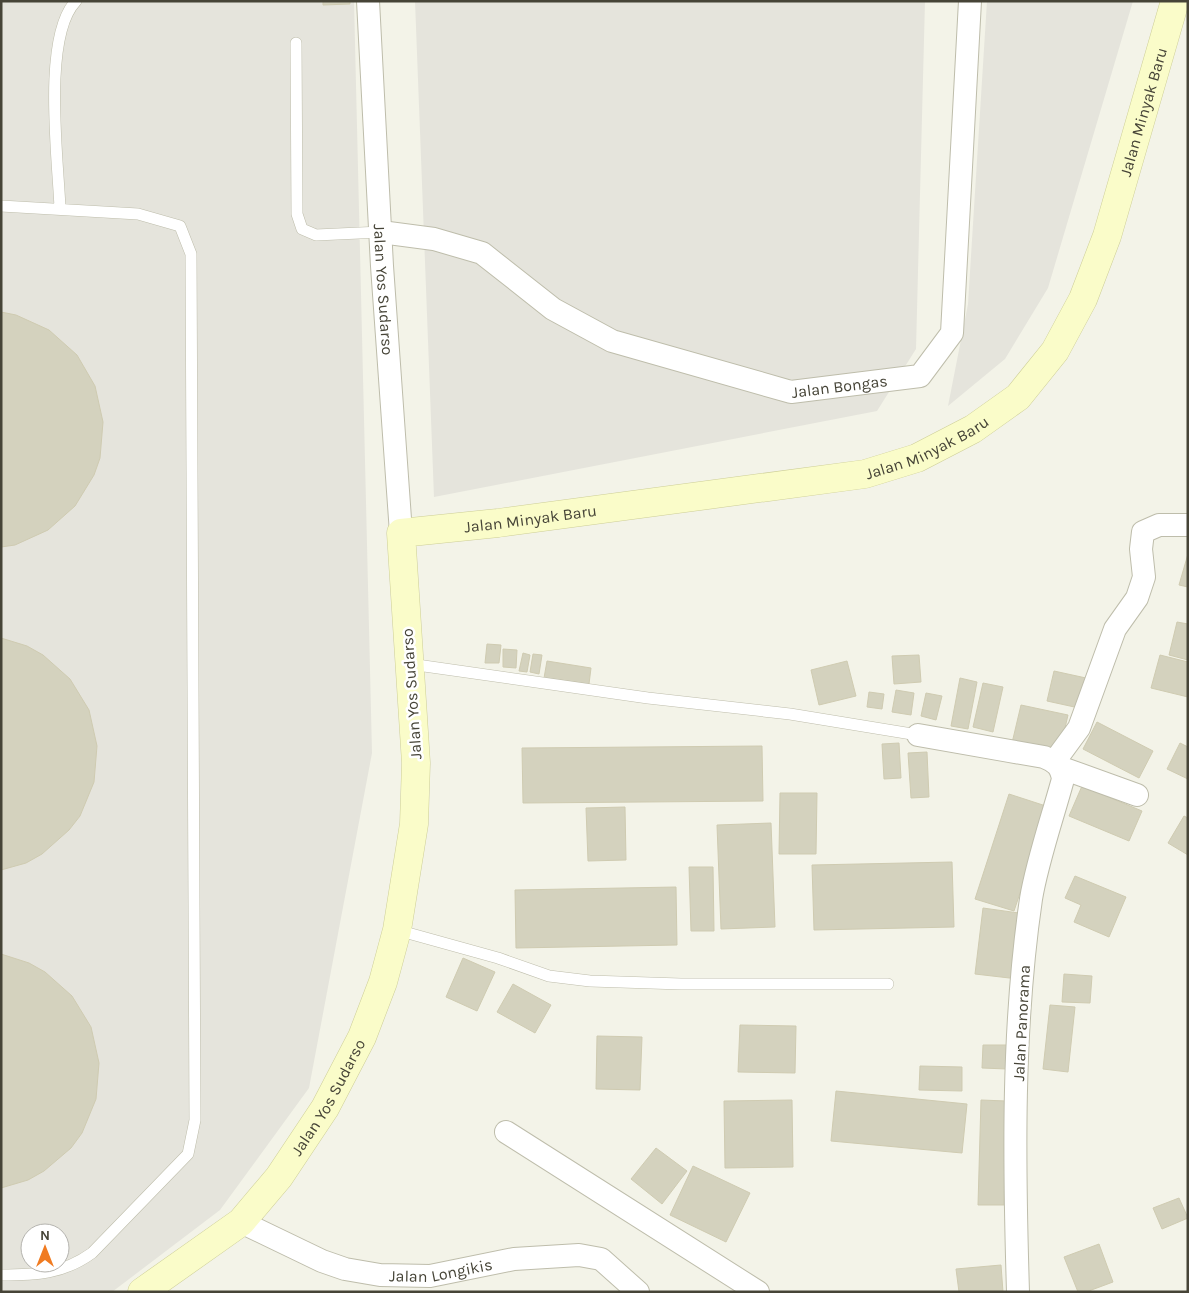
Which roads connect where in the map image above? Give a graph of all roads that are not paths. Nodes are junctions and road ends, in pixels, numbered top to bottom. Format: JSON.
{"nodes":[{"id":1,"x":76,"y":1,"type":"edge"},
{"id":2,"x":368,"y":1,"type":"edge"},
{"id":3,"x":970,"y":1,"type":"edge"},
{"id":4,"x":1174,"y":1,"type":"edge"},
{"id":5,"x":296,"y":43,"type":"dead end"},
{"id":6,"x":1,"y":206,"type":"edge"},
{"id":7,"x":60,"y":208,"type":"junction"},
{"id":8,"x":381,"y":232,"type":"junction"},
{"id":9,"x":1188,"y":524,"type":"edge"},
{"id":10,"x":401,"y":533,"type":"junction"},
{"id":11,"x":410,"y":664,"type":"junction"},
{"id":12,"x":918,"y":735,"type":"joint"},
{"id":13,"x":1058,"y":765,"type":"junction"},
{"id":14,"x":1137,"y":795,"type":"dead end"},
{"id":15,"x":398,"y":930,"type":"junction"},
{"id":16,"x":888,"y":984,"type":"dead end"},
{"id":17,"x":506,"y":1132,"type":"dead end"},
{"id":18,"x":241,"y":1222,"type":"junction"},
{"id":19,"x":1,"y":1275,"type":"edge"},
{"id":20,"x":142,"y":1292,"type":"edge"},
{"id":21,"x":638,"y":1292,"type":"edge"},
{"id":22,"x":758,"y":1292,"type":"edge"},
{"id":23,"x":1018,"y":1292,"type":"edge"}],
"edges":[{"from":1,"to":7,"type":"lane"},
{"from":2,"to":8,"type":"street","name":"Jalan Yos Sudarso"},
{"from":3,"to":8,"type":"street","name":"Jalan Bongas"},
{"from":4,"to":10,"type":"main road","name":"Jalan Minyak Baru"},
{"from":5,"to":8,"type":"lane"},
{"from":6,"to":7,"type":"lane"},
{"from":7,"to":19,"type":"lane"},
{"from":8,"to":10,"type":"street","name":"Jalan Yos Sudarso"},
{"from":9,"to":13,"type":"street"},
{"from":10,"to":11,"type":"main road","name":"Jalan Yos Sudarso"},
{"from":11,"to":12,"type":"lane"},
{"from":11,"to":15,"type":"main road","name":"Jalan Yos Sudarso"},
{"from":12,"to":13,"type":"street"},
{"from":13,"to":14,"type":"street"},
{"from":13,"to":23,"type":"street","name":"Jalan Panorama"},
{"from":15,"to":16,"type":"lane"},
{"from":15,"to":18,"type":"main road","name":"Jalan Yos Sudarso"},
{"from":17,"to":22,"type":"street"},
{"from":18,"to":20,"type":"main road","name":"Jalan Yos Sudarso"},
{"from":18,"to":21,"type":"street","name":"Jalan Longikis"}]}
